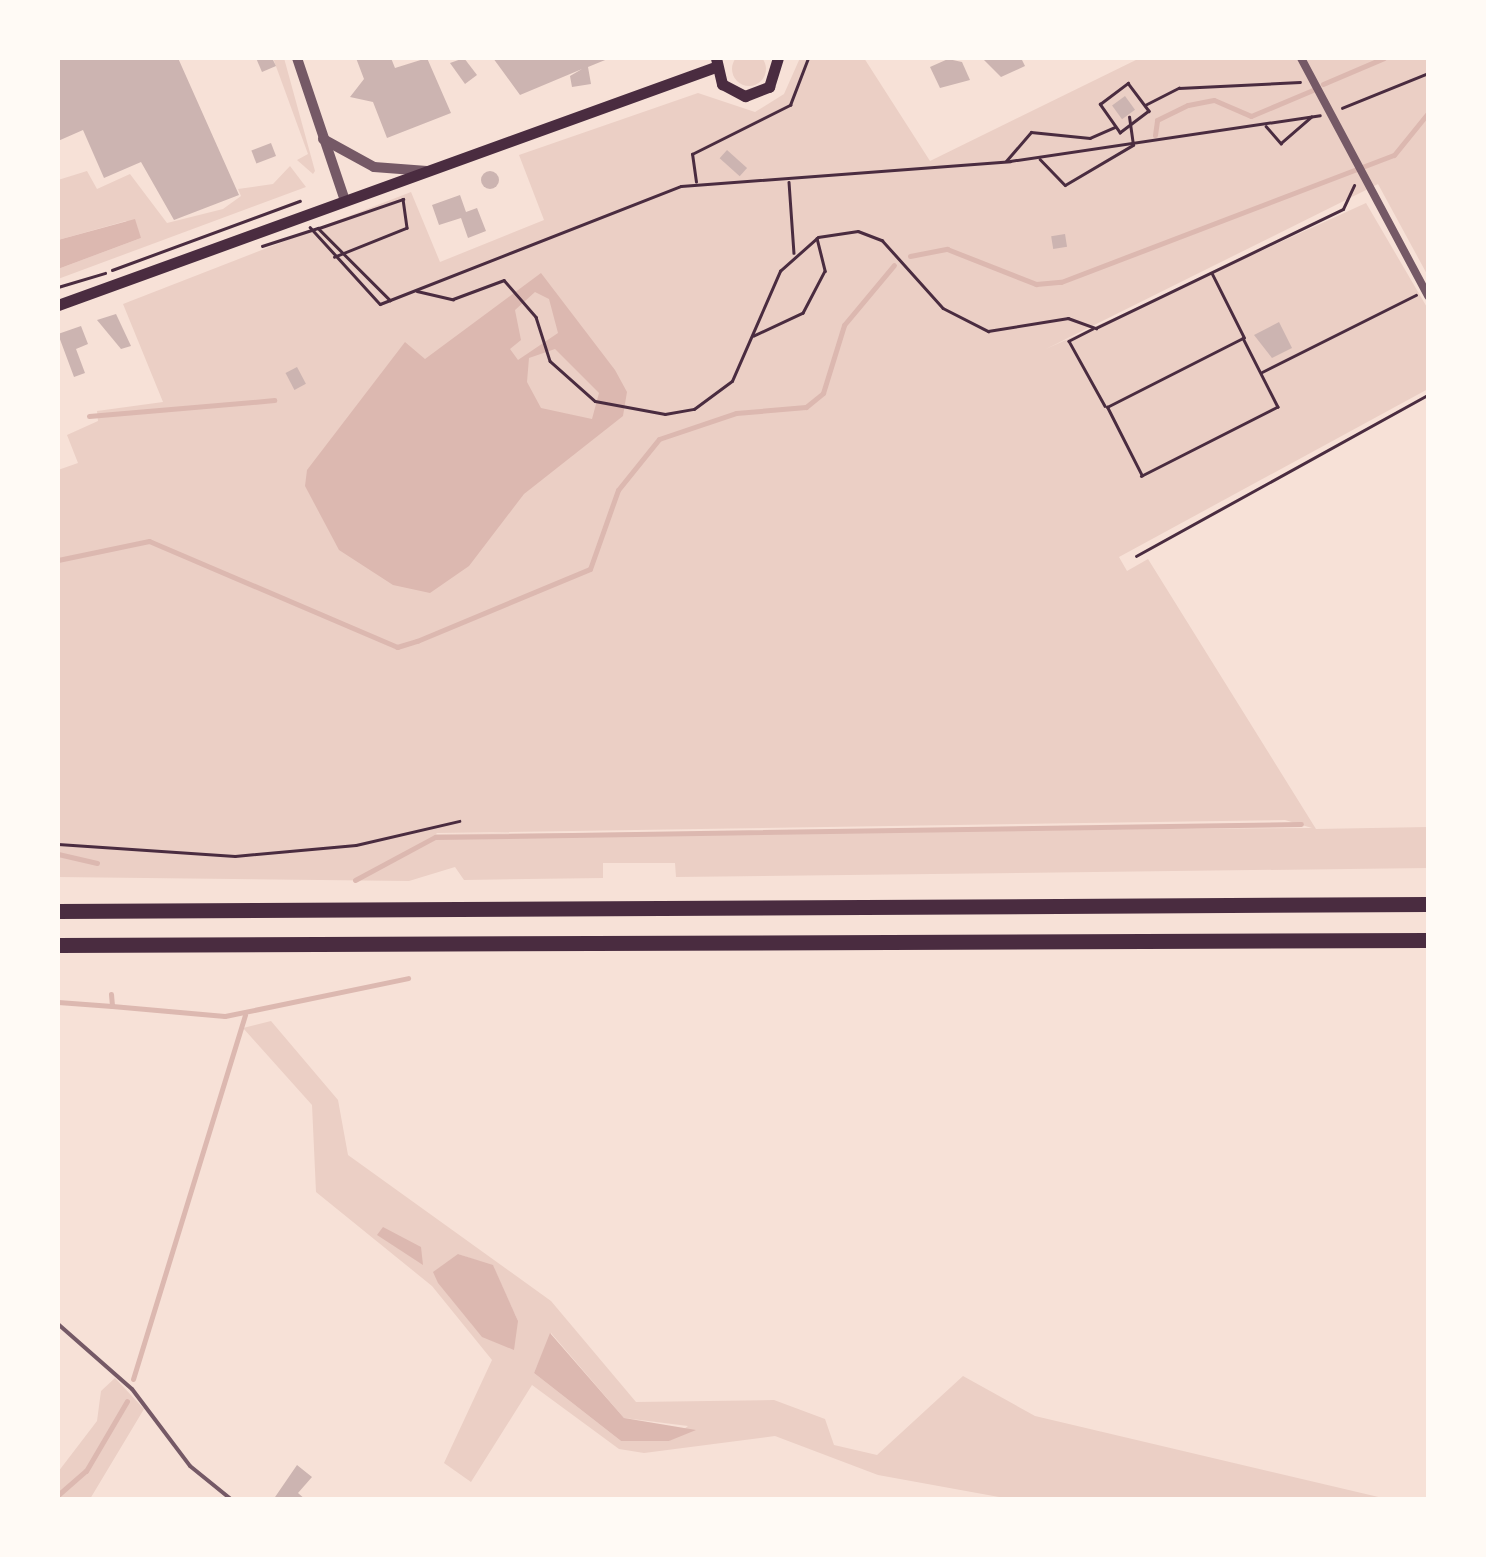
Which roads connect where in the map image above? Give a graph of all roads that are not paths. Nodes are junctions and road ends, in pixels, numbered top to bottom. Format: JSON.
{"nodes":[{"id":1,"x":297,"y":58,"type":"edge"},
{"id":2,"x":778,"y":58,"type":"edge"},
{"id":3,"x":1301,"y":58,"type":"edge"},
{"id":4,"x":716,"y":62,"type":"edge"},
{"id":5,"x":323,"y":139,"type":"junction"},
{"id":6,"x":428,"y":171,"type":"junction"},
{"id":7,"x":346,"y":201,"type":"junction"},
{"id":8,"x":1427,"y":293,"type":"edge"},
{"id":9,"x":58,"y":305,"type":"edge"},
{"id":10,"x":1428,"y":904,"type":"edge"},
{"id":11,"x":58,"y":911,"type":"edge"},
{"id":12,"x":1428,"y":940,"type":"edge"},
{"id":13,"x":58,"y":945,"type":"edge"},
{"id":14,"x":58,"y":1324,"type":"edge"},
{"id":15,"x":232,"y":1500,"type":"edge"}],
"edges":[{"from":1,"to":5,"type":"street"},
{"from":2,"to":4,"type":"main road"},
{"from":3,"to":8,"type":"street"},
{"from":4,"to":6,"type":"main road"},
{"from":5,"to":6,"type":"street"},
{"from":5,"to":7,"type":"street"},
{"from":6,"to":7,"type":"main road"},
{"from":7,"to":9,"type":"main road"},
{"from":10,"to":11,"type":"highway"},
{"from":12,"to":13,"type":"highway"},
{"from":14,"to":15,"type":"lane"}]}
